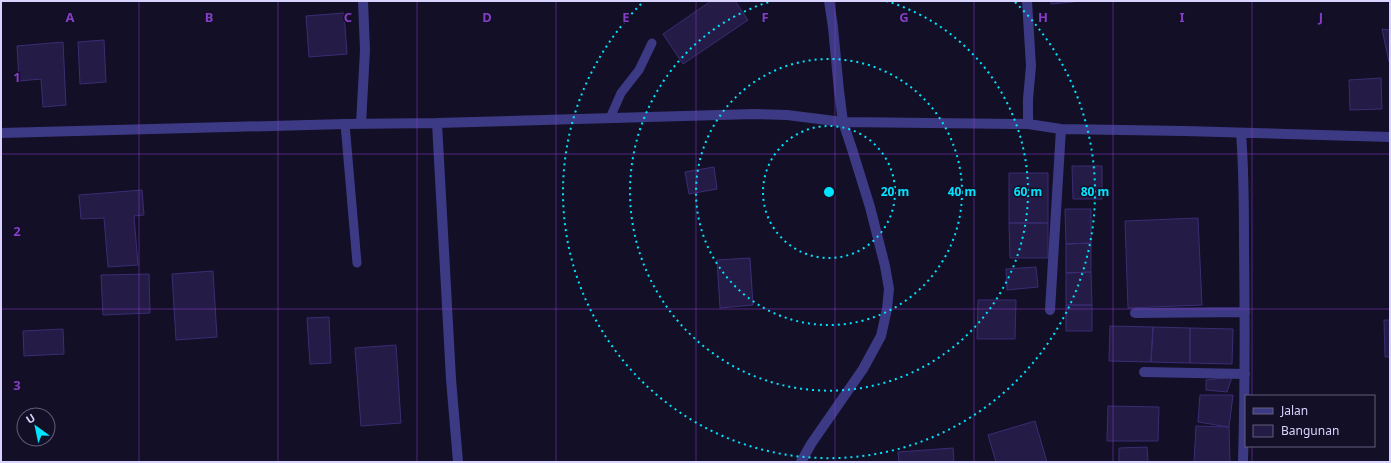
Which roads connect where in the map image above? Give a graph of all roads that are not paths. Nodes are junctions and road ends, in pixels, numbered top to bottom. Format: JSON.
{"nodes":[{"id":1,"x":363,"y":1,"type":"edge"},
{"id":2,"x":829,"y":1,"type":"edge"},
{"id":3,"x":1027,"y":1,"type":"edge"},
{"id":4,"x":652,"y":43,"type":"dead end"},
{"id":5,"x":610,"y":118,"type":"junction"},
{"id":6,"x":843,"y":122,"type":"junction"},
{"id":7,"x":437,"y":123,"type":"junction"},
{"id":8,"x":345,"y":124,"type":"junction"},
{"id":9,"x":361,"y":124,"type":"junction"},
{"id":10,"x":1028,"y":124,"type":"junction"},
{"id":11,"x":1061,"y":129,"type":"junction"},
{"id":12,"x":1241,"y":132,"type":"junction"},
{"id":13,"x":1,"y":133,"type":"edge"},
{"id":14,"x":1390,"y":137,"type":"edge"},
{"id":15,"x":357,"y":263,"type":"dead end"},
{"id":16,"x":1050,"y":310,"type":"dead end"},
{"id":17,"x":1245,"y":312,"type":"junction"},
{"id":18,"x":1135,"y":313,"type":"dead end"},
{"id":19,"x":1144,"y":372,"type":"dead end"},
{"id":20,"x":1245,"y":374,"type":"junction"},
{"id":21,"x":458,"y":462,"type":"edge"},
{"id":22,"x":801,"y":462,"type":"edge"},
{"id":23,"x":1243,"y":462,"type":"edge"}],
"edges":[{"from":1,"to":9,"type":"street"},
{"from":2,"to":6,"type":"street"},
{"from":3,"to":10,"type":"street"},
{"from":4,"to":5,"type":"lane"},
{"from":5,"to":6,"type":"street"},
{"from":5,"to":7,"type":"street"},
{"from":6,"to":10,"type":"street"},
{"from":6,"to":22,"type":"street"},
{"from":7,"to":9,"type":"street"},
{"from":7,"to":21,"type":"street"},
{"from":8,"to":9,"type":"street"},
{"from":8,"to":13,"type":"street"},
{"from":8,"to":15,"type":"lane"},
{"from":10,"to":11,"type":"street"},
{"from":11,"to":12,"type":"street"},
{"from":11,"to":16,"type":"street"},
{"from":12,"to":14,"type":"street"},
{"from":12,"to":17,"type":"street"},
{"from":17,"to":18,"type":"street"},
{"from":17,"to":20,"type":"street"},
{"from":19,"to":20,"type":"street"},
{"from":20,"to":23,"type":"street"}]}
